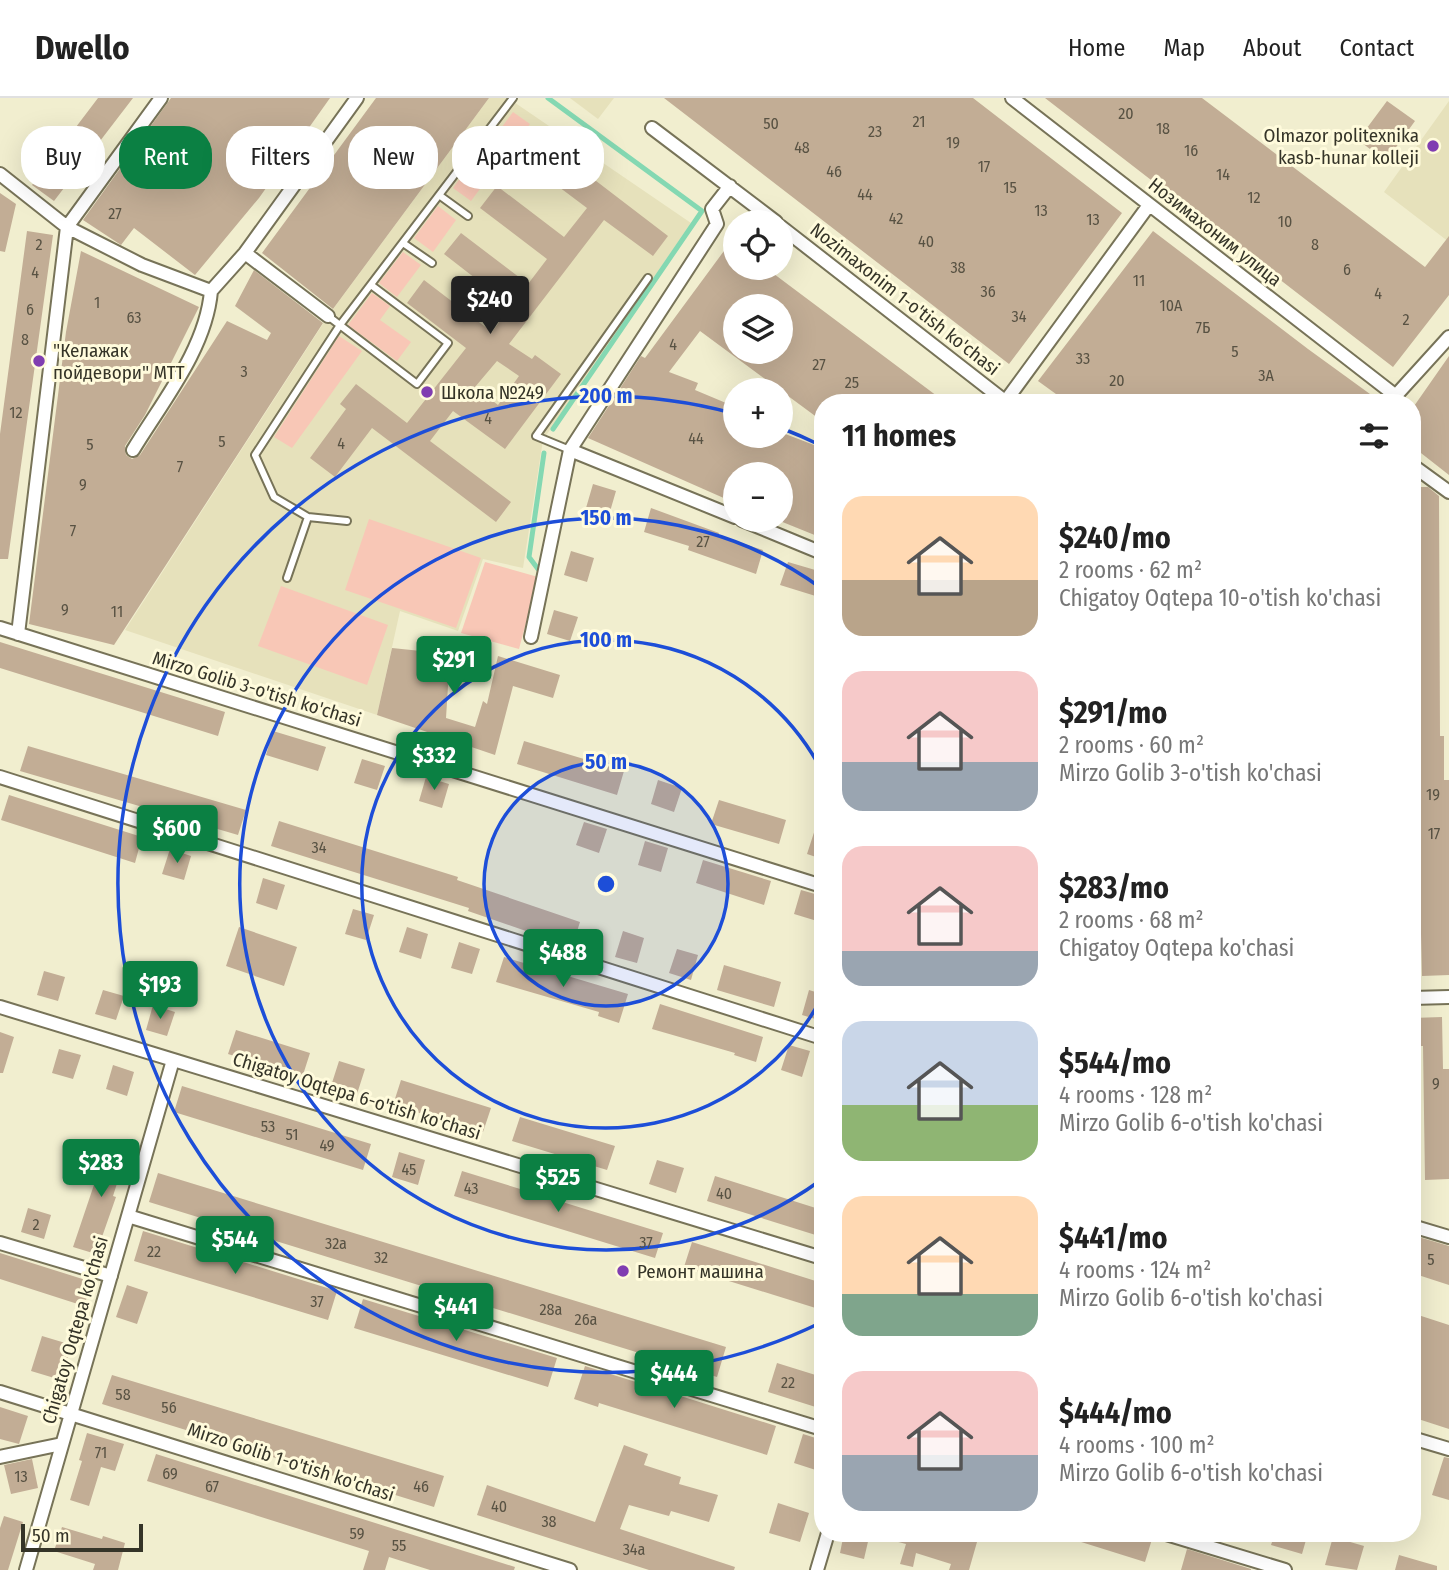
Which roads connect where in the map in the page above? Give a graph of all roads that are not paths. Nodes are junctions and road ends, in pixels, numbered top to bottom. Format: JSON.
{"nodes":[{"id":1,"x":162,"y":98,"type":"edge"},
{"id":2,"x":357,"y":98,"type":"edge"},
{"id":3,"x":513,"y":98,"type":"edge"},
{"id":4,"x":1012,"y":98,"type":"edge"},
{"id":5,"x":492,"y":126,"type":"edge"},
{"id":6,"x":652,"y":128,"type":"dead end"},
{"id":7,"x":0,"y":174,"type":"edge"},
{"id":8,"x":452,"y":178,"type":"edge"},
{"id":9,"x":730,"y":186,"type":"junction"},
{"id":10,"x":439,"y":195,"type":"junction"},
{"id":11,"x":1149,"y":205,"type":"junction"},
{"id":12,"x":761,"y":210,"type":"edge"},
{"id":13,"x":468,"y":216,"type":"dead end"},
{"id":14,"x":67,"y":227,"type":"junction"},
{"id":15,"x":793,"y":236,"type":"edge"},
{"id":16,"x":403,"y":243,"type":"junction"},
{"id":17,"x":245,"y":253,"type":"junction"},
{"id":18,"x":432,"y":263,"type":"dead end"},
{"id":19,"x":648,"y":278,"type":"dead end"},
{"id":20,"x":370,"y":285,"type":"junction"},
{"id":21,"x":211,"y":291,"type":"junction"},
{"id":22,"x":328,"y":316,"type":"joint"},
{"id":23,"x":340,"y":325,"type":"junction"},
{"id":24,"x":1449,"y":337,"type":"edge"},
{"id":25,"x":996,"y":394,"type":"edge"},
{"id":26,"x":1012,"y":394,"type":"edge"},
{"id":27,"x":1387,"y":394,"type":"edge"},
{"id":28,"x":1398,"y":394,"type":"edge"},
{"id":29,"x":133,"y":450,"type":"dead end"},
{"id":30,"x":570,"y":450,"type":"junction"},
{"id":31,"x":1421,"y":472,"type":"edge"},
{"id":32,"x":1449,"y":492,"type":"edge"},
{"id":33,"x":723,"y":512,"type":"edge"},
{"id":34,"x":308,"y":517,"type":"junction"},
{"id":35,"x":347,"y":521,"type":"dead end"},
{"id":36,"x":772,"y":532,"type":"edge"},
{"id":37,"x":814,"y":549,"type":"edge"},
{"id":38,"x":287,"y":578,"type":"dead end"},
{"id":39,"x":0,"y":628,"type":"edge"},
{"id":40,"x":18,"y":634,"type":"junction"},
{"id":41,"x":531,"y":637,"type":"dead end"},
{"id":42,"x":0,"y":777,"type":"edge"},
{"id":43,"x":814,"y":883,"type":"edge"},
{"id":44,"x":1449,"y":997,"type":"edge"},
{"id":45,"x":1421,"y":998,"type":"edge"},
{"id":46,"x":0,"y":1007,"type":"edge"},
{"id":47,"x":814,"y":1035,"type":"edge"},
{"id":48,"x":173,"y":1060,"type":"junction"},
{"id":49,"x":128,"y":1216,"type":"junction"},
{"id":50,"x":1421,"y":1229,"type":"edge"},
{"id":51,"x":1449,"y":1237,"type":"edge"},
{"id":52,"x":0,"y":1243,"type":"edge"},
{"id":53,"x":814,"y":1256,"type":"edge"},
{"id":54,"x":111,"y":1276,"type":"junction"},
{"id":55,"x":0,"y":1392,"type":"edge"},
{"id":56,"x":72,"y":1412,"type":"junction"},
{"id":57,"x":814,"y":1427,"type":"edge"},
{"id":58,"x":1421,"y":1441,"type":"edge"},
{"id":59,"x":62,"y":1444,"type":"junction"},
{"id":60,"x":1449,"y":1449,"type":"edge"},
{"id":61,"x":0,"y":1457,"type":"edge"},
{"id":62,"x":825,"y":1542,"type":"edge"},
{"id":63,"x":1193,"y":1542,"type":"edge"},
{"id":64,"x":26,"y":1570,"type":"edge"},
{"id":65,"x":570,"y":1570,"type":"edge"},
{"id":66,"x":817,"y":1570,"type":"edge"},
{"id":67,"x":1285,"y":1570,"type":"edge"}],
"edges":[{"from":1,"to":14,"type":"street"},
{"from":2,"to":17,"type":"street"},
{"from":3,"to":5,"type":"lane"},
{"from":4,"to":11,"type":"street","name":"Нозимахоним улица"},
{"from":6,"to":9,"type":"street"},
{"from":7,"to":14,"type":"street"},
{"from":8,"to":10,"type":"lane"},
{"from":9,"to":12,"type":"street"},
{"from":9,"to":30,"type":"street"},
{"from":10,"to":13,"type":"lane"},
{"from":10,"to":16,"type":"lane"},
{"from":11,"to":26,"type":"street"},
{"from":11,"to":27,"type":"street","name":"Нозимахоним улица"},
{"from":14,"to":21,"type":"street"},
{"from":14,"to":40,"type":"street"},
{"from":15,"to":25,"type":"street","name":"Nozimaxonim 1-o'tish ko'chasi"},
{"from":16,"to":18,"type":"lane"},
{"from":16,"to":20,"type":"lane"},
{"from":17,"to":21,"type":"street"},
{"from":17,"to":22,"type":"street"},
{"from":19,"to":30,"type":"lane"},
{"from":20,"to":23,"type":"lane"},
{"from":20,"to":23,"type":"lane"},
{"from":21,"to":29,"type":"street"},
{"from":22,"to":23,"type":"lane"},
{"from":23,"to":34,"type":"lane"},
{"from":24,"to":28,"type":"street"},
{"from":30,"to":33,"type":"street"},
{"from":30,"to":41,"type":"street"},
{"from":31,"to":32,"type":"street"},
{"from":34,"to":35,"type":"lane"},
{"from":34,"to":38,"type":"lane"},
{"from":36,"to":37,"type":"street"},
{"from":39,"to":40,"type":"street","name":"Mirzo Golib 3-o'tish ko'chasi"},
{"from":40,"to":43,"type":"street","name":"Mirzo Golib 3-o'tish ko'chasi"},
{"from":42,"to":47,"type":"street"},
{"from":44,"to":45,"type":"street"},
{"from":46,"to":48,"type":"street","name":"Chigatoy Oqtepa 6-o'tish ko'chasi"},
{"from":48,"to":49,"type":"street","name":"Chigatoy Oqtepa ko'chasi"},
{"from":48,"to":53,"type":"street","name":"Chigatoy Oqtepa 6-o'tish ko'chasi"},
{"from":49,"to":54,"type":"street","name":"Chigatoy Oqtepa ko'chasi"},
{"from":49,"to":57,"type":"street"},
{"from":50,"to":51,"type":"street"},
{"from":52,"to":54,"type":"street"},
{"from":54,"to":56,"type":"street","name":"Chigatoy Oqtepa ko'chasi"},
{"from":55,"to":56,"type":"street","name":"Mirzo Golib 1-o'tish ko'chasi"},
{"from":56,"to":59,"type":"street","name":"Chigatoy Oqtepa ko'chasi"},
{"from":56,"to":65,"type":"street","name":"Mirzo Golib 1-o'tish ko'chasi"},
{"from":58,"to":60,"type":"street"},
{"from":59,"to":61,"type":"street"},
{"from":59,"to":64,"type":"street","name":"Chigatoy Oqtepa ko'chasi"},
{"from":62,"to":66,"type":"street"},
{"from":63,"to":67,"type":"street"}]}
